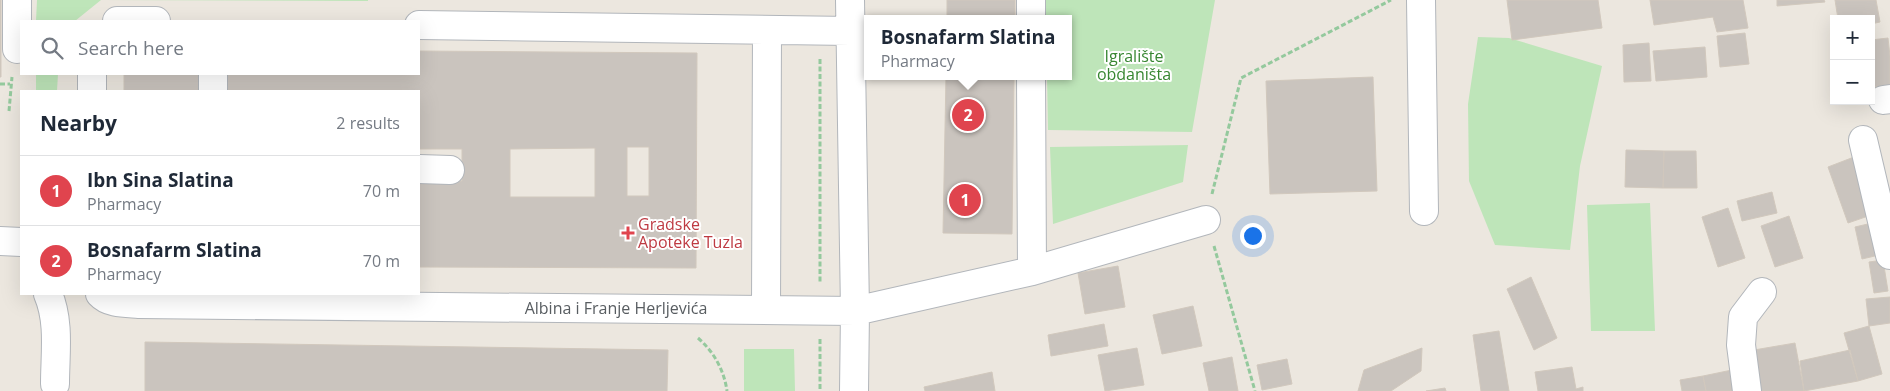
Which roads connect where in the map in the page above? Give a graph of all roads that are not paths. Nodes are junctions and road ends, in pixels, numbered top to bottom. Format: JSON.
{"nodes":[{"id":1,"x":17,"y":0,"type":"edge"},
{"id":2,"x":850,"y":0,"type":"edge"},
{"id":3,"x":1031,"y":0,"type":"edge"},
{"id":4,"x":1422,"y":0,"type":"edge"},
{"id":5,"x":1031,"y":15,"type":"edge"},
{"id":6,"x":420,"y":25,"type":"edge"},
{"id":7,"x":767,"y":31,"type":"junction"},
{"id":8,"x":850,"y":31,"type":"junction"},
{"id":9,"x":17,"y":49,"type":"dead end"},
{"id":10,"x":92,"y":75,"type":"edge"},
{"id":11,"x":213,"y":75,"type":"edge"},
{"id":12,"x":1031,"y":80,"type":"edge"},
{"id":13,"x":92,"y":90,"type":"edge"},
{"id":14,"x":213,"y":90,"type":"edge"},
{"id":15,"x":1863,"y":140,"type":"dead end"},
{"id":16,"x":420,"y":169,"type":"edge"},
{"id":17,"x":450,"y":170,"type":"dead end"},
{"id":18,"x":1424,"y":211,"type":"dead end"},
{"id":19,"x":1206,"y":220,"type":"road end"},
{"id":20,"x":0,"y":241,"type":"edge"},
{"id":21,"x":20,"y":242,"type":"edge"},
{"id":22,"x":1890,"y":255,"type":"edge"},
{"id":23,"x":1032,"y":271,"type":"junction"},
{"id":24,"x":1762,"y":292,"type":"dead end"},
{"id":25,"x":48,"y":295,"type":"edge"},
{"id":26,"x":101,"y":295,"type":"edge"},
{"id":27,"x":766,"y":309,"type":"junction"},
{"id":28,"x":855,"y":311,"type":"junction"},
{"id":29,"x":55,"y":384,"type":"dead end"},
{"id":30,"x":854,"y":391,"type":"edge"},
{"id":31,"x":1747,"y":391,"type":"edge"}],
"edges":[{"from":1,"to":9,"type":"street"},
{"from":2,"to":8,"type":"street"},
{"from":3,"to":5,"type":"street"},
{"from":4,"to":18,"type":"street"},
{"from":6,"to":7,"type":"street"},
{"from":7,"to":8,"type":"street"},
{"from":7,"to":27,"type":"street"},
{"from":8,"to":28,"type":"street"},
{"from":10,"to":13,"type":"street"},
{"from":11,"to":14,"type":"street"},
{"from":12,"to":23,"type":"street"},
{"from":15,"to":22,"type":"street"},
{"from":16,"to":17,"type":"street"},
{"from":19,"to":23,"type":"street","name":"Albina i Franje Herljevića"},
{"from":20,"to":21,"type":"street"},
{"from":23,"to":28,"type":"street","name":"Albina i Franje Herljevića"},
{"from":24,"to":31,"type":"street"},
{"from":25,"to":29,"type":"street"},
{"from":26,"to":27,"type":"street","name":"Albina i Franje Herljevića"},
{"from":27,"to":28,"type":"street","name":"Albina i Franje Herljevića"},
{"from":28,"to":30,"type":"street"}]}
